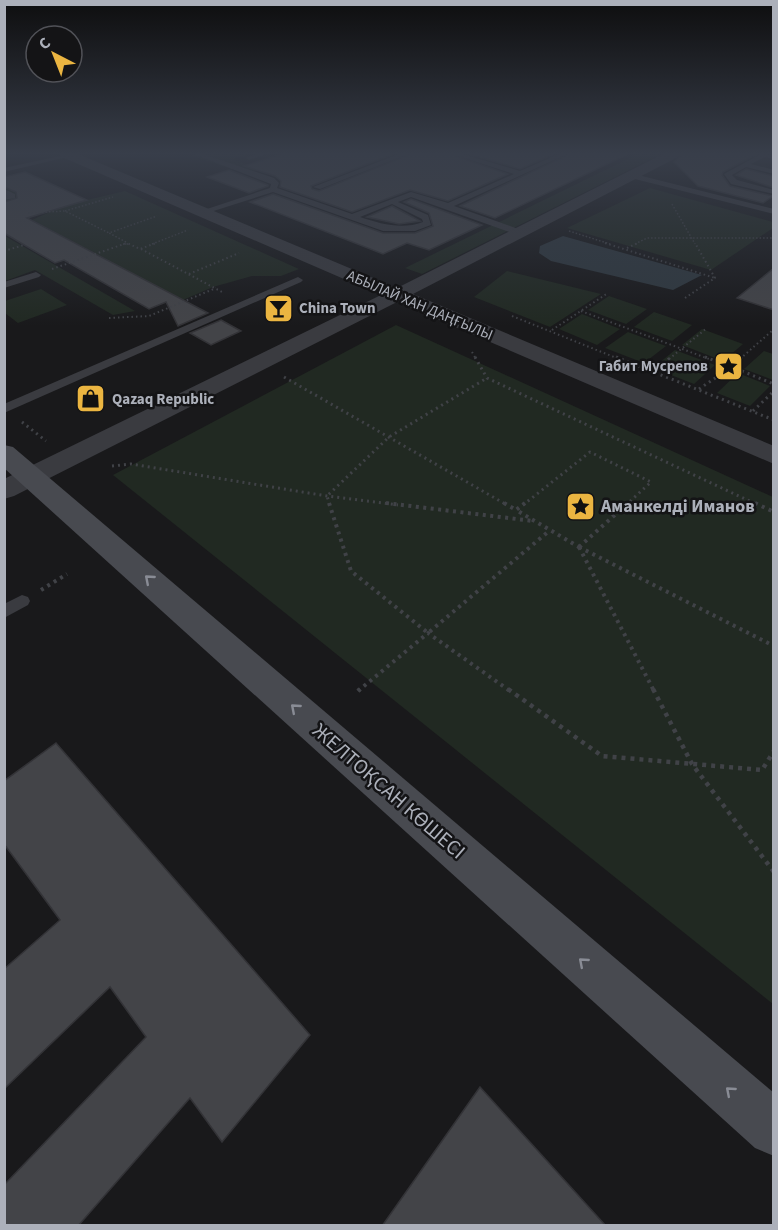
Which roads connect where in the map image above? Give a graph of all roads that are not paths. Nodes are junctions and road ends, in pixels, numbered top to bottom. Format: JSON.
{"nodes":[{"id":1,"x":200,"y":211,"type":"edge"},
{"id":2,"x":208,"y":211,"type":"edge"},
{"id":3,"x":338,"y":211,"type":"edge"},
{"id":4,"x":367,"y":211,"type":"edge"},
{"id":5,"x":413,"y":211,"type":"edge"},
{"id":6,"x":456,"y":211,"type":"edge"},
{"id":7,"x":558,"y":211,"type":"edge"},
{"id":8,"x":204,"y":213,"type":"junction"},
{"id":9,"x":353,"y":217,"type":"junction"},
{"id":10,"x":518,"y":232,"type":"junction"},
{"id":11,"x":36,"y":275,"type":"road end"},
{"id":12,"x":298,"y":280,"type":"dead end"},
{"id":13,"x":4,"y":285,"type":"edge"},
{"id":14,"x":397,"y":295,"type":"junction"},
{"id":15,"x":4,"y":409,"type":"edge"},
{"id":16,"x":774,"y":456,"type":"edge"},
{"id":17,"x":13,"y":473,"type":"edge"},
{"id":18,"x":22,"y":601,"type":"road end"},
{"id":19,"x":4,"y":612,"type":"edge"},
{"id":20,"x":774,"y":1129,"type":"edge"}],
"edges":[{"from":1,"to":8,"type":"street","name":"АБЫЛАЙ ХАН ДАҢҒЫЛЫ"},
{"from":2,"to":8,"type":"lane"},
{"from":3,"to":9,"type":"lane"},
{"from":4,"to":9,"type":"lane"},
{"from":5,"to":9,"type":"lane"},
{"from":6,"to":10,"type":"lane"},
{"from":7,"to":10,"type":"street"},
{"from":8,"to":14,"type":"street","name":"АБЫЛАЙ ХАН ДАҢҒЫЛЫ"},
{"from":10,"to":14,"type":"street"},
{"from":11,"to":13,"type":"lane"},
{"from":12,"to":15,"type":"lane"},
{"from":14,"to":16,"type":"street","name":"АБЫЛАЙ ХАН ДАҢҒЫЛЫ"},
{"from":14,"to":17,"type":"street"},
{"from":20,"to":17,"type":"main road","name":"ЖЕЛТОҚСАН КӨШЕСІ","one_way":true},
{"from":18,"to":19,"type":"lane"}]}
